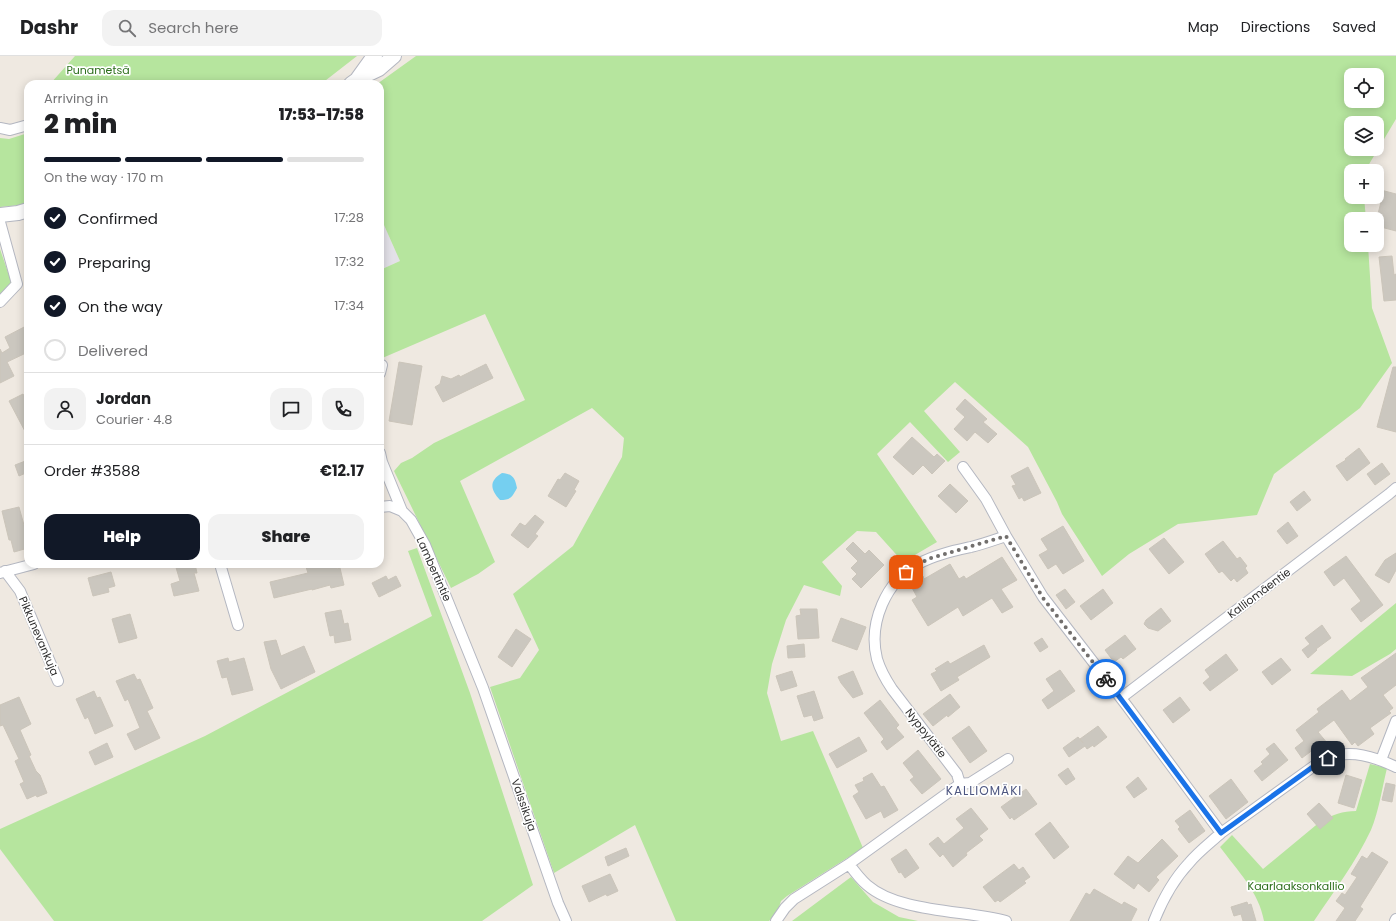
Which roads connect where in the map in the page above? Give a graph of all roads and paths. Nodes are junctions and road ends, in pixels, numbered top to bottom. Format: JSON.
{"nodes":[{"id":1,"x":375,"y":56,"type":"edge"},
{"id":2,"x":394,"y":56,"type":"edge"},
{"id":3,"x":355,"y":80,"type":"edge"},
{"id":4,"x":356,"y":80,"type":"edge"},
{"id":5,"x":24,"y":126,"type":"edge"},
{"id":6,"x":5,"y":129,"type":"edge"},
{"id":7,"x":24,"y":211,"type":"edge"},
{"id":8,"x":0,"y":215,"type":"edge"},
{"id":9,"x":0,"y":222,"type":"edge"},
{"id":10,"x":0,"y":302,"type":"edge"},
{"id":11,"x":384,"y":467,"type":"edge"},
{"id":12,"x":963,"y":467,"type":"dead end"},
{"id":13,"x":1396,"y":488,"type":"edge"},
{"id":14,"x":384,"y":507,"type":"edge"},
{"id":15,"x":402,"y":511,"type":"junction"},
{"id":16,"x":1006,"y":536,"type":"junction"},
{"id":17,"x":24,"y":566,"type":"edge"},
{"id":18,"x":221,"y":568,"type":"edge"},
{"id":19,"x":2,"y":572,"type":"edge"},
{"id":20,"x":238,"y":625,"type":"dead end"},
{"id":21,"x":58,"y":681,"type":"dead end"},
{"id":22,"x":483,"y":688,"type":"joint"},
{"id":23,"x":1121,"y":698,"type":"junction"},
{"id":24,"x":1396,"y":721,"type":"edge"},
{"id":25,"x":1008,"y":759,"type":"dead end"},
{"id":26,"x":1381,"y":760,"type":"junction"},
{"id":27,"x":1396,"y":767,"type":"edge"},
{"id":28,"x":960,"y":784,"type":"junction"},
{"id":29,"x":1221,"y":833,"type":"junction"},
{"id":30,"x":848,"y":864,"type":"junction"},
{"id":31,"x":566,"y":921,"type":"edge"},
{"id":32,"x":776,"y":921,"type":"edge"},
{"id":33,"x":1006,"y":921,"type":"edge"},
{"id":34,"x":1154,"y":921,"type":"edge"}],
"edges":[{"from":1,"to":3,"type":"street"},
{"from":2,"to":4,"type":"street"},
{"from":5,"to":6,"type":"street"},
{"from":7,"to":8,"type":"street"},
{"from":9,"to":10,"type":"street"},
{"from":11,"to":15,"type":"street","name":"Lambertintie"},
{"from":12,"to":16,"type":"street"},
{"from":13,"to":23,"type":"street","name":"Kalliomäentie"},
{"from":14,"to":15,"type":"street"},
{"from":15,"to":22,"type":"street","name":"Lambertintie"},
{"from":16,"to":23,"type":"street"},
{"from":16,"to":28,"type":"street","name":"Nyppylätie"},
{"from":17,"to":19,"type":"street"},
{"from":18,"to":20,"type":"street"},
{"from":19,"to":21,"type":"street","name":"Pikkunevankuja"},
{"from":22,"to":31,"type":"street","name":"Valssikuja"},
{"from":23,"to":29,"type":"street"},
{"from":24,"to":26,"type":"street"},
{"from":25,"to":28,"type":"street"},
{"from":26,"to":27,"type":"street"},
{"from":26,"to":29,"type":"street"},
{"from":28,"to":30,"type":"street"},
{"from":29,"to":34,"type":"street"},
{"from":30,"to":32,"type":"street"},
{"from":30,"to":33,"type":"street"}]}
